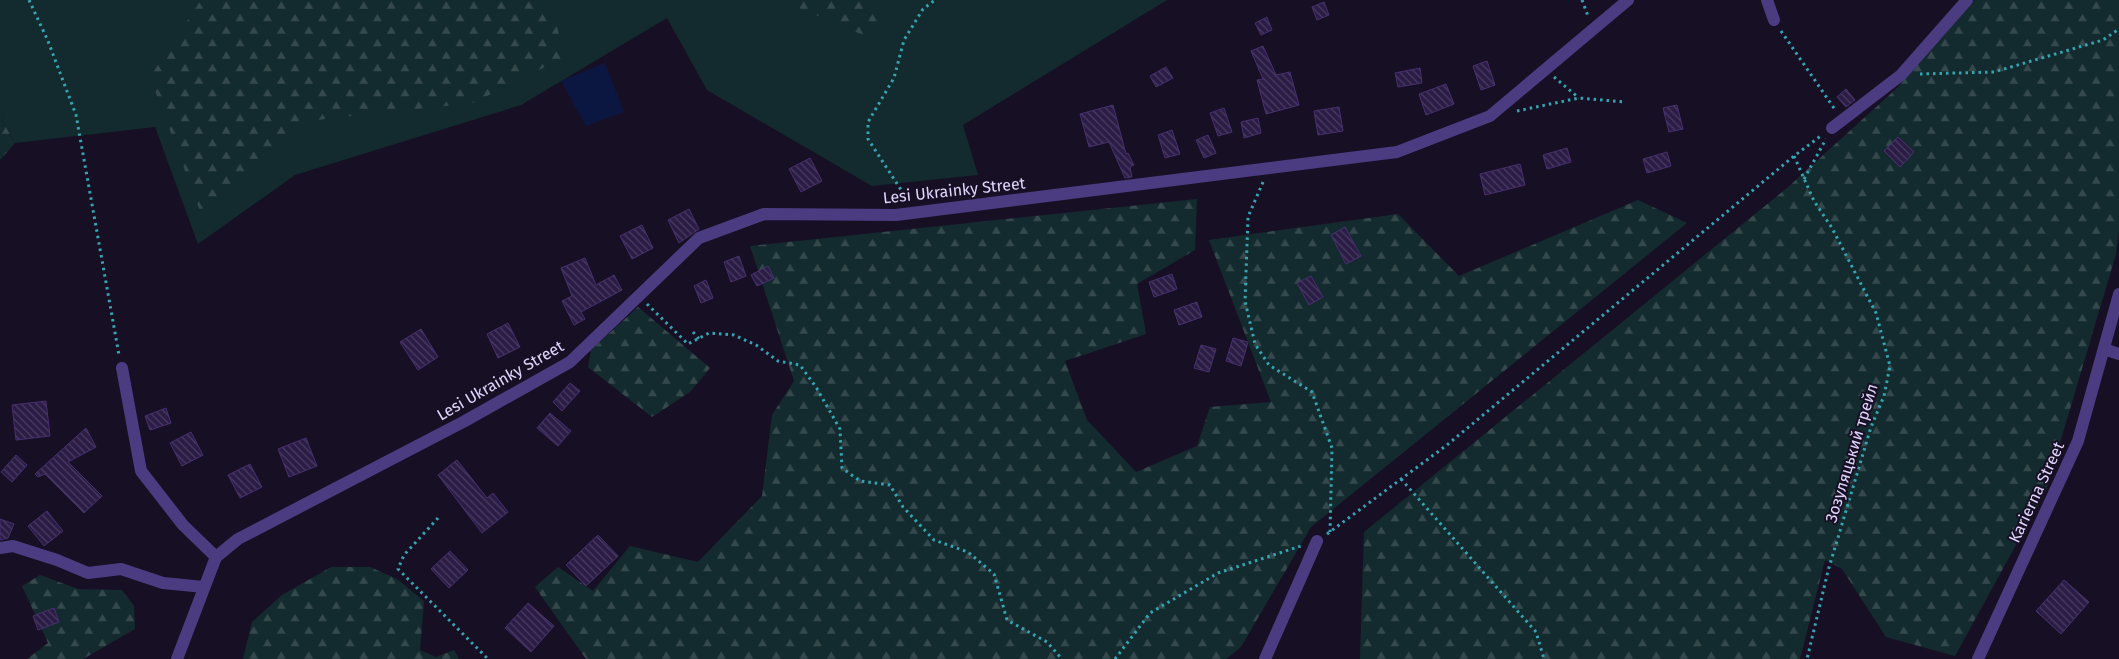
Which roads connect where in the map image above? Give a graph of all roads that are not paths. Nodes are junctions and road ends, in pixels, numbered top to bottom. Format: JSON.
{"nodes":[{"id":1,"x":1628,"y":0,"type":"edge"},
{"id":2,"x":1767,"y":0,"type":"edge"},
{"id":3,"x":1967,"y":0,"type":"edge"},
{"id":4,"x":1774,"y":20,"type":"road end"},
{"id":5,"x":1837,"y":124,"type":"road end"},
{"id":6,"x":2119,"y":294,"type":"edge"},
{"id":7,"x":2104,"y":349,"type":"junction"},
{"id":8,"x":2119,"y":354,"type":"edge"},
{"id":9,"x":122,"y":368,"type":"road end"},
{"id":10,"x":1317,"y":541,"type":"road end"},
{"id":11,"x":0,"y":548,"type":"edge"},
{"id":12,"x":216,"y":557,"type":"junction"},
{"id":13,"x":204,"y":587,"type":"junction"},
{"id":14,"x":177,"y":659,"type":"edge"},
{"id":15,"x":1265,"y":659,"type":"edge"},
{"id":16,"x":1978,"y":659,"type":"edge"}],
"edges":[{"from":1,"to":12,"type":"street","name":"Lesi Ukrainky Street"},
{"from":2,"to":4,"type":"street"},
{"from":3,"to":5,"type":"street"},
{"from":6,"to":7,"type":"street","name":"Karierna Street"},
{"from":7,"to":8,"type":"street"},
{"from":7,"to":16,"type":"street","name":"Karierna Street"},
{"from":9,"to":12,"type":"street"},
{"from":10,"to":15,"type":"street"},
{"from":11,"to":13,"type":"street"},
{"from":12,"to":13,"type":"street"},
{"from":13,"to":14,"type":"street"}]}
